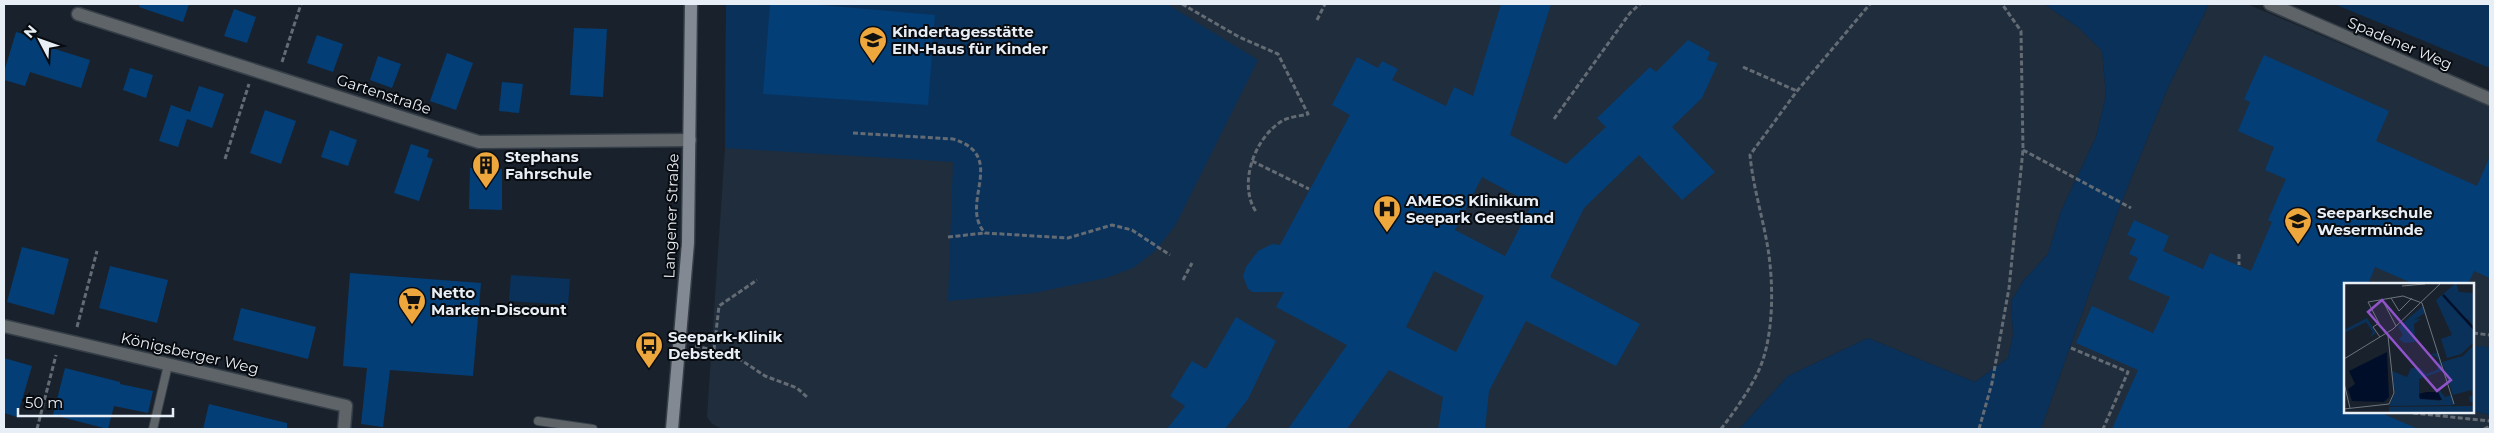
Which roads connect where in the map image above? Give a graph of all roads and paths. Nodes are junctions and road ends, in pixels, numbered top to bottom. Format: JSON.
{"nodes":[{"id":1,"x":301,"y":4,"type":"edge"},
{"id":2,"x":691,"y":4,"type":"edge"},
{"id":3,"x":1182,"y":4,"type":"edge"},
{"id":4,"x":1325,"y":4,"type":"edge"},
{"id":5,"x":1640,"y":4,"type":"edge"},
{"id":6,"x":1870,"y":4,"type":"edge"},
{"id":7,"x":2002,"y":4,"type":"edge"},
{"id":8,"x":2270,"y":4,"type":"edge"},
{"id":9,"x":78,"y":14,"type":"dead end"},
{"id":10,"x":1317,"y":20,"type":"dead end"},
{"id":11,"x":1743,"y":67,"type":"dead end"},
{"id":12,"x":254,"y":69,"type":"junction"},
{"id":13,"x":276,"y":77,"type":"junction"},
{"id":14,"x":1798,"y":91,"type":"junction"},
{"id":15,"x":2490,"y":99,"type":"edge"},
{"id":16,"x":1554,"y":119,"type":"dead end"},
{"id":17,"x":852,"y":133,"type":"dead end"},
{"id":18,"x":690,"y":140,"type":"junction"},
{"id":19,"x":2023,"y":150,"type":"junction"},
{"id":20,"x":224,"y":159,"type":"dead end"},
{"id":21,"x":1252,"y":161,"type":"junction"},
{"id":22,"x":1309,"y":189,"type":"dead end"},
{"id":23,"x":2131,"y":208,"type":"dead end"},
{"id":24,"x":1258,"y":213,"type":"dead end"},
{"id":25,"x":985,"y":233,"type":"junction"},
{"id":26,"x":948,"y":237,"type":"dead end"},
{"id":27,"x":98,"y":251,"type":"dead end"},
{"id":28,"x":2239,"y":254,"type":"dead end"},
{"id":29,"x":1170,"y":255,"type":"dead end"},
{"id":30,"x":1192,"y":263,"type":"dead end"},
{"id":31,"x":2239,"y":265,"type":"dead end"},
{"id":32,"x":757,"y":280,"type":"dead end"},
{"id":33,"x":1183,"y":280,"type":"dead end"},
{"id":34,"x":4,"y":326,"type":"edge"},
{"id":35,"x":2474,"y":333,"type":"edge"},
{"id":36,"x":2490,"y":335,"type":"edge"},
{"id":37,"x":66,"y":341,"type":"junction"},
{"id":38,"x":679,"y":344,"type":"junction"},
{"id":39,"x":2071,"y":348,"type":"dead end"},
{"id":40,"x":714,"y":350,"type":"junction"},
{"id":41,"x":168,"y":365,"type":"junction"},
{"id":42,"x":808,"y":398,"type":"dead end"},
{"id":43,"x":2414,"y":413,"type":"edge"},
{"id":44,"x":538,"y":421,"type":"dead end"},
{"id":45,"x":2490,"y":421,"type":"edge"},
{"id":46,"x":2490,"y":426,"type":"edge"},
{"id":47,"x":37,"y":429,"type":"edge"},
{"id":48,"x":153,"y":429,"type":"edge"},
{"id":49,"x":344,"y":429,"type":"edge"},
{"id":50,"x":593,"y":429,"type":"edge"},
{"id":51,"x":672,"y":429,"type":"edge"},
{"id":52,"x":1722,"y":429,"type":"edge"},
{"id":53,"x":1979,"y":429,"type":"edge"},
{"id":54,"x":2103,"y":429,"type":"edge"},
{"id":55,"x":2484,"y":429,"type":"edge"}],
"edges":[{"from":1,"to":13,"type":"path"},
{"from":2,"to":18,"type":"main road","name":"Langener Straße"},
{"from":3,"to":21,"type":"path"},
{"from":4,"to":10,"type":"path"},
{"from":5,"to":16,"type":"path"},
{"from":6,"to":14,"type":"path"},
{"from":7,"to":19,"type":"path"},
{"from":8,"to":15,"type":"street","name":"Spadener Weg"},
{"from":9,"to":12,"type":"street","name":"Gartenstraße"},
{"from":11,"to":14,"type":"path"},
{"from":12,"to":13,"type":"street","name":"Gartenstraße"},
{"from":12,"to":20,"type":"path"},
{"from":13,"to":18,"type":"street","name":"Gartenstraße"},
{"from":14,"to":52,"type":"path"},
{"from":17,"to":25,"type":"path"},
{"from":18,"to":38,"type":"main road","name":"Langener Straße"},
{"from":19,"to":23,"type":"path"},
{"from":19,"to":53,"type":"path"},
{"from":21,"to":22,"type":"path"},
{"from":21,"to":24,"type":"path"},
{"from":25,"to":26,"type":"path"},
{"from":25,"to":29,"type":"path"},
{"from":27,"to":37,"type":"path"},
{"from":28,"to":31,"type":"path"},
{"from":30,"to":33,"type":"path"},
{"from":32,"to":40,"type":"path"},
{"from":34,"to":37,"type":"street","name":"Königsberger Weg"},
{"from":35,"to":36,"type":"path"},
{"from":37,"to":41,"type":"street","name":"Königsberger Weg"},
{"from":37,"to":47,"type":"path"},
{"from":38,"to":40,"type":"path"},
{"from":38,"to":51,"type":"main road","name":"Langener Straße"},
{"from":39,"to":54,"type":"path"},
{"from":40,"to":42,"type":"path"},
{"from":41,"to":48,"type":"lane"},
{"from":41,"to":49,"type":"street","name":"Königsberger Weg"},
{"from":43,"to":45,"type":"path"},
{"from":44,"to":50,"type":"lane"},
{"from":46,"to":55,"type":"path"}]}
